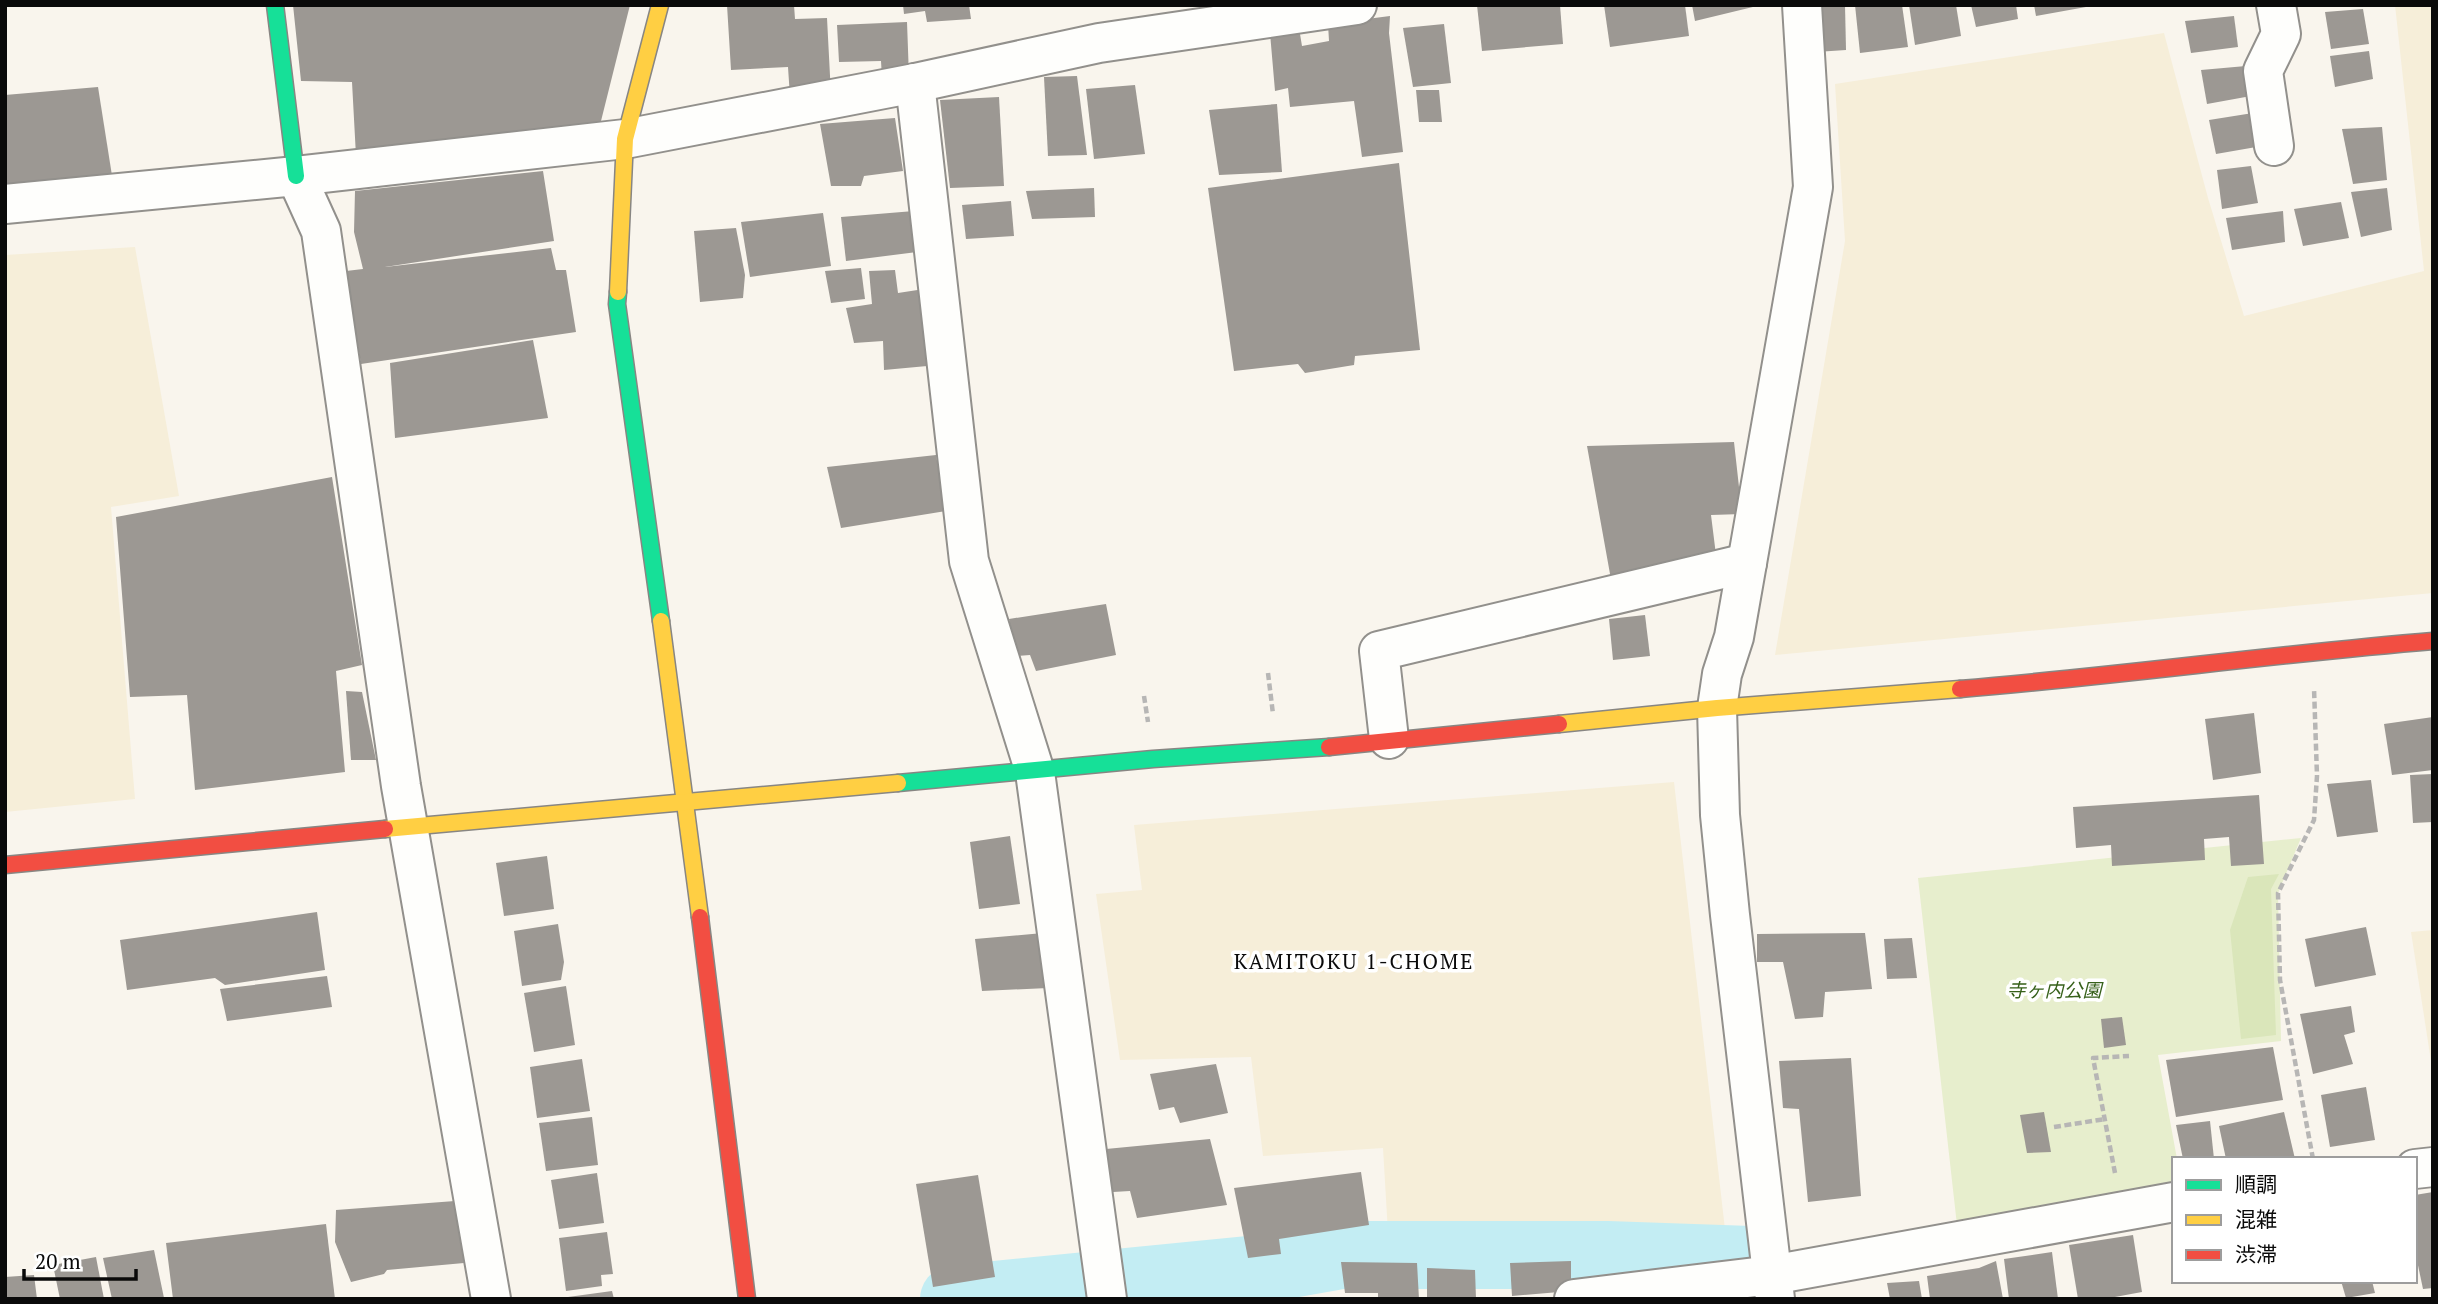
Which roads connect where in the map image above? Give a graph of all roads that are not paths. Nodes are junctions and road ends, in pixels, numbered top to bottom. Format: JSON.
{"nodes":[{"id":1,"x":275,"y":5,"type":"edge"},
{"id":2,"x":660,"y":5,"type":"edge"},
{"id":3,"x":1357,"y":5,"type":"edge"},
{"id":4,"x":1802,"y":5,"type":"edge"},
{"id":5,"x":2276,"y":5,"type":"edge"},
{"id":6,"x":915,"y":83,"type":"junction"},
{"id":7,"x":625,"y":139,"type":"junction"},
{"id":8,"x":2274,"y":146,"type":"dead end"},
{"id":9,"x":296,"y":176,"type":"junction"},
{"id":10,"x":5,"y":204,"type":"edge"},
{"id":11,"x":1747,"y":563,"type":"junction"},
{"id":12,"x":2433,"y":641,"type":"edge"},
{"id":13,"x":1717,"y":708,"type":"junction"},
{"id":14,"x":1389,"y":739,"type":"junction"},
{"id":15,"x":1035,"y":772,"type":"junction"},
{"id":16,"x":685,"y":801,"type":"junction"},
{"id":17,"x":409,"y":827,"type":"junction"},
{"id":18,"x":5,"y":865,"type":"edge"},
{"id":19,"x":2172,"y":1202,"type":"edge"},
{"id":20,"x":1773,"y":1287,"type":"edge"},
{"id":21,"x":491,"y":1299,"type":"edge"},
{"id":22,"x":747,"y":1299,"type":"edge"},
{"id":23,"x":1107,"y":1299,"type":"edge"},
{"id":24,"x":1574,"y":1299,"type":"edge"}],
"edges":[{"from":1,"to":9,"type":"street"},
{"from":2,"to":7,"type":"street"},
{"from":3,"to":6,"type":"street"},
{"from":4,"to":11,"type":"street"},
{"from":5,"to":8,"type":"street"},
{"from":6,"to":7,"type":"street"},
{"from":6,"to":15,"type":"street"},
{"from":7,"to":9,"type":"street"},
{"from":7,"to":16,"type":"street"},
{"from":9,"to":10,"type":"street"},
{"from":9,"to":17,"type":"street"},
{"from":11,"to":13,"type":"street"},
{"from":11,"to":14,"type":"street"},
{"from":12,"to":13,"type":"street"},
{"from":13,"to":14,"type":"street"},
{"from":13,"to":20,"type":"street"},
{"from":14,"to":15,"type":"street"},
{"from":15,"to":16,"type":"street"},
{"from":15,"to":23,"type":"street"},
{"from":16,"to":17,"type":"street"},
{"from":16,"to":22,"type":"street"},
{"from":17,"to":18,"type":"street"},
{"from":17,"to":21,"type":"street"},
{"from":19,"to":20,"type":"street"},
{"from":20,"to":24,"type":"street"}]}
